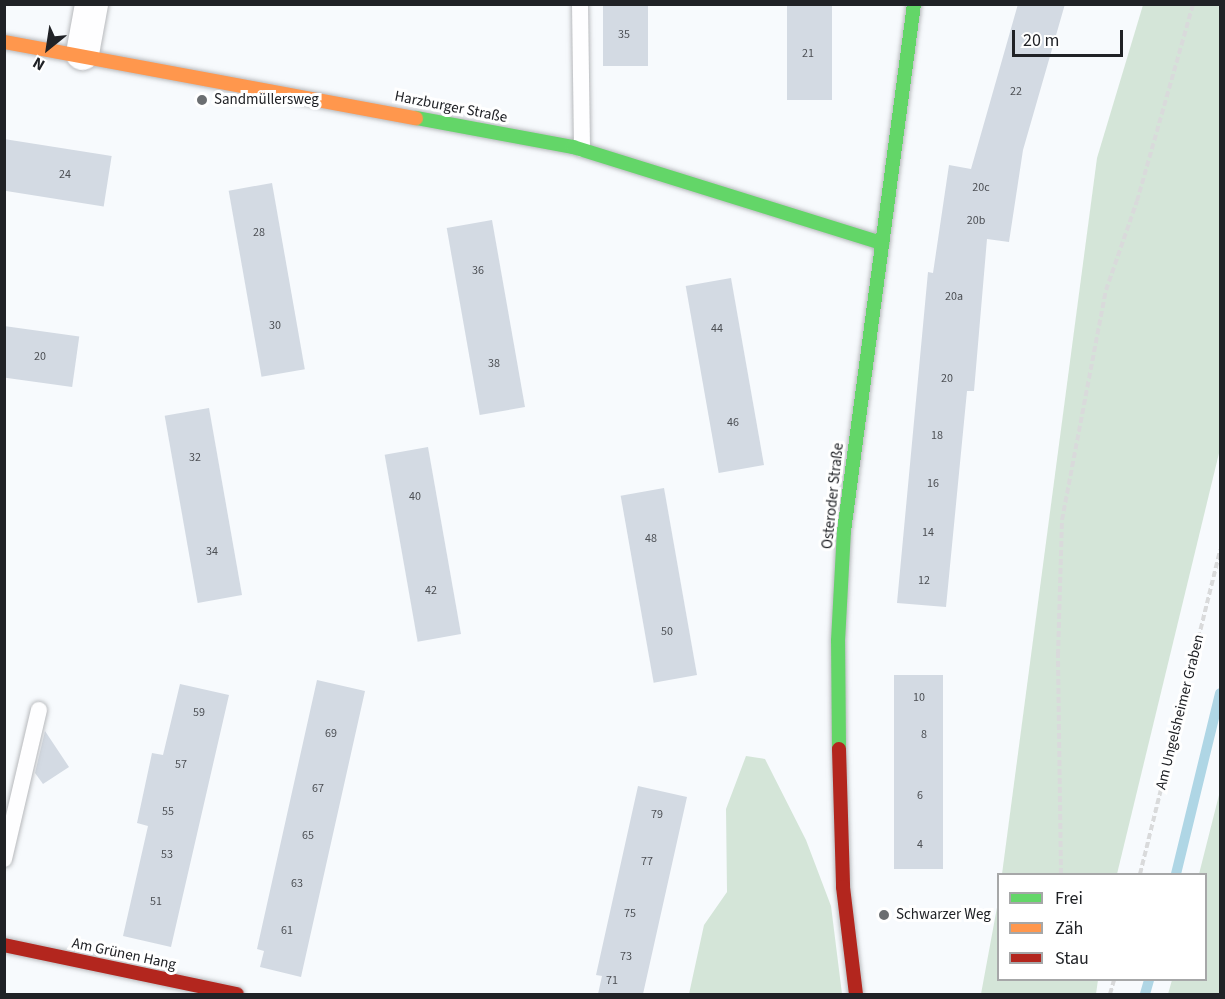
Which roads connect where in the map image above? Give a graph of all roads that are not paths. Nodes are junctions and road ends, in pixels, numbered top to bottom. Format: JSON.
{"nodes":[{"id":1,"x":91,"y":4,"type":"edge"},
{"id":2,"x":580,"y":4,"type":"edge"},
{"id":3,"x":914,"y":4,"type":"edge"},
{"id":4,"x":4,"y":42,"type":"edge"},
{"id":5,"x":82,"y":53,"type":"junction"},
{"id":6,"x":582,"y":149,"type":"junction"},
{"id":7,"x":882,"y":243,"type":"junction"},
{"id":8,"x":39,"y":710,"type":"dead end"},
{"id":9,"x":4,"y":859,"type":"edge"},
{"id":10,"x":4,"y":945,"type":"edge"},
{"id":11,"x":237,"y":994,"type":"edge"},
{"id":12,"x":856,"y":994,"type":"edge"}],
"edges":[{"from":1,"to":5,"type":"street"},
{"from":2,"to":6,"type":"lane"},
{"from":3,"to":7,"type":"street","name":"Osteroder Straße"},
{"from":4,"to":5,"type":"street","name":"Harzburger Straße"},
{"from":5,"to":6,"type":"street","name":"Harzburger Straße"},
{"from":6,"to":7,"type":"street","name":"Harzburger Straße"},
{"from":7,"to":12,"type":"street","name":"Osteroder Straße"},
{"from":8,"to":9,"type":"lane"},
{"from":10,"to":11,"type":"street","name":"Am Grünen Hang"}]}
